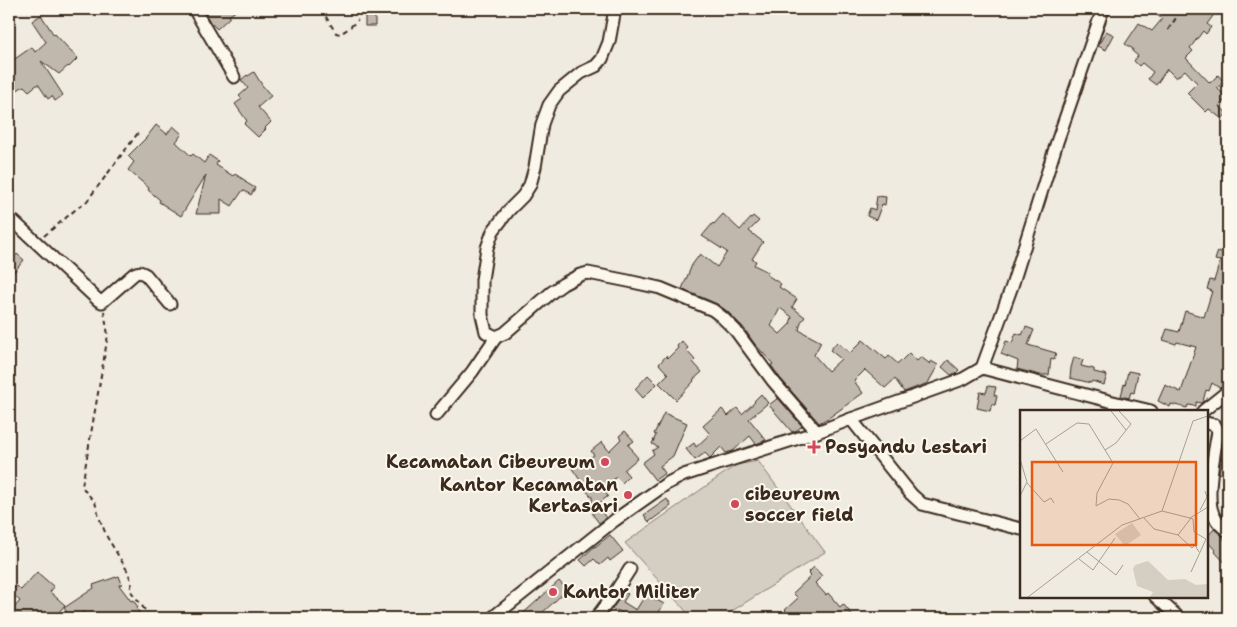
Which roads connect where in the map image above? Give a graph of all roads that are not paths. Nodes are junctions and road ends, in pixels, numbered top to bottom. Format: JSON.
{"nodes":[{"id":1,"x":194,"y":9,"type":"edge"},
{"id":2,"x":615,"y":9,"type":"edge"},
{"id":3,"x":1103,"y":9,"type":"edge"},
{"id":4,"x":234,"y":77,"type":"dead end"},
{"id":5,"x":9,"y":217,"type":"edge"},
{"id":6,"x":170,"y":304,"type":"dead end"},
{"id":7,"x":496,"y":337,"type":"junction"},
{"id":8,"x":982,"y":368,"type":"junction"},
{"id":9,"x":1228,"y":391,"type":"edge"},
{"id":10,"x":1147,"y":410,"type":"edge"},
{"id":11,"x":1204,"y":410,"type":"edge"},
{"id":12,"x":436,"y":415,"type":"dead end"},
{"id":13,"x":850,"y":419,"type":"junction"},
{"id":14,"x":1207,"y":423,"type":"edge"},
{"id":15,"x":817,"y":432,"type":"junction"},
{"id":16,"x":1020,"y":529,"type":"edge"},
{"id":17,"x":1228,"y":532,"type":"edge"},
{"id":18,"x":630,"y":569,"type":"dead end"},
{"id":19,"x":1156,"y":597,"type":"edge"},
{"id":20,"x":492,"y":618,"type":"edge"},
{"id":21,"x":596,"y":618,"type":"edge"},
{"id":22,"x":1179,"y":618,"type":"edge"}],
"edges":[{"from":1,"to":4,"type":"street"},
{"from":2,"to":7,"type":"street"},
{"from":3,"to":8,"type":"street"},
{"from":5,"to":6,"type":"street"},
{"from":7,"to":12,"type":"street"},
{"from":7,"to":15,"type":"street"},
{"from":8,"to":10,"type":"street"},
{"from":8,"to":13,"type":"street"},
{"from":9,"to":11,"type":"street"},
{"from":13,"to":15,"type":"street"},
{"from":13,"to":16,"type":"street"},
{"from":14,"to":17,"type":"street"},
{"from":15,"to":20,"type":"street"},
{"from":18,"to":21,"type":"street"},
{"from":19,"to":22,"type":"street"}]}
